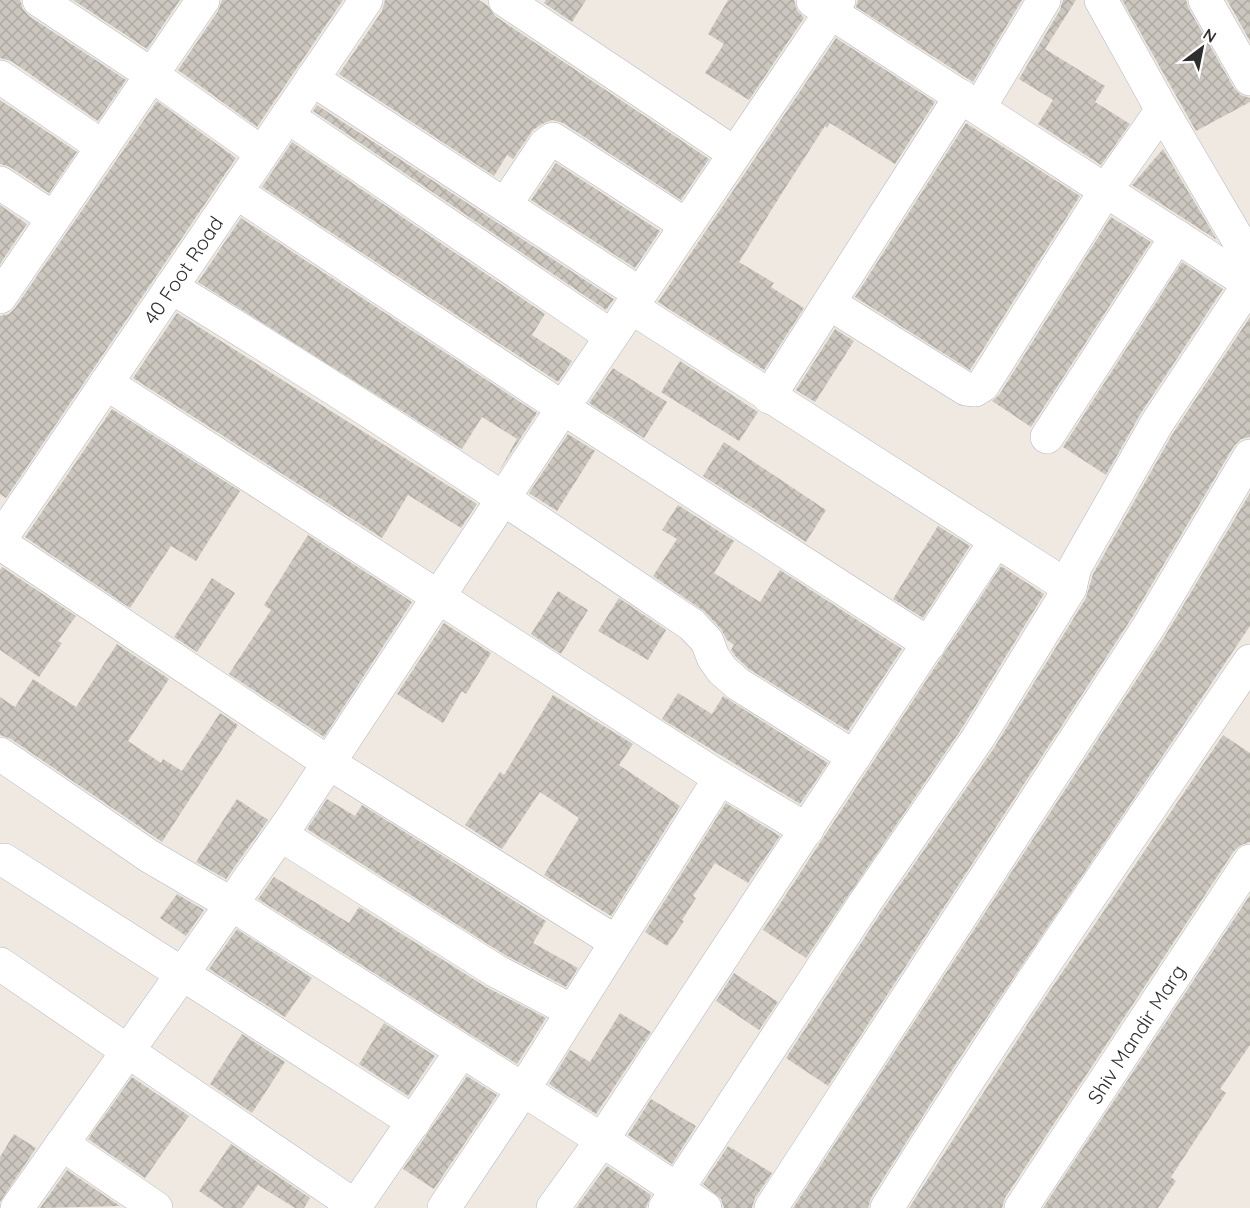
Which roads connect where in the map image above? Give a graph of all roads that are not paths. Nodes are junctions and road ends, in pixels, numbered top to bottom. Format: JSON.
{"nodes":[{"id":1,"x":39,"y":0,"type":"edge"},
{"id":2,"x":203,"y":0,"type":"edge"},
{"id":3,"x":366,"y":0,"type":"edge"},
{"id":4,"x":505,"y":0,"type":"edge"},
{"id":5,"x":1044,"y":0,"type":"edge"},
{"id":6,"x":1101,"y":0,"type":"edge"},
{"id":7,"x":1205,"y":0,"type":"edge"},
{"id":8,"x":827,"y":4,"type":"edge"},
{"id":9,"x":152,"y":75,"type":"junction"},
{"id":10,"x":0,"y":77,"type":"edge"},
{"id":11,"x":312,"y":79,"type":"junction"},
{"id":12,"x":1250,"y":79,"type":"edge"},
{"id":13,"x":970,"y":102,"type":"junction"},
{"id":14,"x":1162,"y":110,"type":"junction"},
{"id":15,"x":287,"y":116,"type":"junction"},
{"id":16,"x":103,"y":147,"type":"junction"},
{"id":17,"x":262,"y":153,"type":"junction"},
{"id":18,"x":734,"y":153,"type":"junction"},
{"id":19,"x":0,"y":183,"type":"edge"},
{"id":20,"x":1106,"y":190,"type":"junction"},
{"id":21,"x":236,"y":192,"type":"junction"},
{"id":22,"x":505,"y":205,"type":"junction"},
{"id":23,"x":53,"y":218,"type":"junction"},
{"id":24,"x":686,"y":225,"type":"junction"},
{"id":25,"x":1177,"y":236,"type":"junction"},
{"id":26,"x":1250,"y":260,"type":"edge"},
{"id":27,"x":1250,"y":284,"type":"edge"},
{"id":28,"x":171,"y":287,"type":"junction"},
{"id":29,"x":0,"y":297,"type":"edge"},
{"id":30,"x":635,"y":300,"type":"junction"},
{"id":31,"x":829,"y":303,"type":"junction"},
{"id":32,"x":611,"y":336,"type":"junction"},
{"id":33,"x":106,"y":383,"type":"junction"},
{"id":34,"x":769,"y":397,"type":"junction"},
{"id":35,"x":563,"y":408,"type":"junction"},
{"id":36,"x":1047,"y":437,"type":"dead end"},
{"id":37,"x":1250,"y":456,"type":"edge"},
{"id":38,"x":504,"y":498,"type":"junction"},
{"id":39,"x":0,"y":541,"type":"edge"},
{"id":40,"x":995,"y":542,"type":"junction"},
{"id":41,"x":1070,"y":588,"type":"junction"},
{"id":42,"x":439,"y":596,"type":"junction"},
{"id":43,"x":929,"y":644,"type":"junction"},
{"id":44,"x":1250,"y":661,"type":"edge"},
{"id":45,"x":0,"y":754,"type":"edge"},
{"id":46,"x":854,"y":757,"type":"junction"},
{"id":47,"x":329,"y":763,"type":"junction"},
{"id":48,"x":720,"y":778,"type":"junction"},
{"id":49,"x":807,"y":830,"type":"junction"},
{"id":50,"x":281,"y":834,"type":"junction"},
{"id":51,"x":4,"y":860,"type":"dead end"},
{"id":52,"x":1250,"y":861,"type":"edge"},
{"id":53,"x":233,"y":905,"type":"junction"},
{"id":54,"x":616,"y":942,"type":"junction"},
{"id":55,"x":0,"y":964,"type":"edge"},
{"id":56,"x":181,"y":975,"type":"junction"},
{"id":57,"x":572,"y":1011,"type":"junction"},
{"id":58,"x":128,"y":1051,"type":"junction"},
{"id":59,"x":461,"y":1052,"type":"junction"},
{"id":60,"x":524,"y":1090,"type":"junction"},
{"id":61,"x":414,"y":1122,"type":"junction"},
{"id":62,"x":602,"y":1140,"type":"junction"},
{"id":63,"x":62,"y":1144,"type":"junction"},
{"id":64,"x":671,"y":1198,"type":"edge"},
{"id":65,"x":355,"y":1207,"type":"edge"},
{"id":66,"x":17,"y":1208,"type":"edge"},
{"id":67,"x":156,"y":1208,"type":"edge"},
{"id":68,"x":444,"y":1208,"type":"edge"},
{"id":69,"x":553,"y":1208,"type":"edge"},
{"id":70,"x":705,"y":1208,"type":"edge"},
{"id":71,"x":771,"y":1208,"type":"edge"},
{"id":72,"x":886,"y":1208,"type":"edge"},
{"id":73,"x":1022,"y":1208,"type":"edge"}],
"edges":[{"from":1,"to":9,"type":"street"},
{"from":2,"to":9,"type":"street"},
{"from":3,"to":11,"type":"street","name":"40 Foot Road"},
{"from":4,"to":18,"type":"street"},
{"from":5,"to":13,"type":"street"},
{"from":6,"to":14,"type":"street"},
{"from":7,"to":12,"type":"street"},
{"from":8,"to":13,"type":"street"},
{"from":8,"to":18,"type":"street"},
{"from":9,"to":16,"type":"street"},
{"from":9,"to":17,"type":"street"},
{"from":10,"to":16,"type":"street"},
{"from":11,"to":15,"type":"street","name":"40 Foot Road"},
{"from":11,"to":22,"type":"street"},
{"from":13,"to":20,"type":"street"},
{"from":13,"to":31,"type":"street"},
{"from":14,"to":20,"type":"street"},
{"from":14,"to":26,"type":"street"},
{"from":15,"to":17,"type":"street","name":"40 Foot Road"},
{"from":15,"to":32,"type":"street"},
{"from":16,"to":23,"type":"street"},
{"from":17,"to":21,"type":"street","name":"40 Foot Road"},
{"from":18,"to":24,"type":"street"},
{"from":19,"to":23,"type":"street"},
{"from":20,"to":25,"type":"street"},
{"from":20,"to":31,"type":"street"},
{"from":21,"to":28,"type":"street","name":"40 Foot Road"},
{"from":21,"to":35,"type":"street"},
{"from":22,"to":24,"type":"street"},
{"from":22,"to":30,"type":"street"},
{"from":23,"to":29,"type":"street"},
{"from":24,"to":30,"type":"street"},
{"from":25,"to":27,"type":"street"},
{"from":25,"to":36,"type":"street"},
{"from":27,"to":41,"type":"street"},
{"from":28,"to":33,"type":"street","name":"40 Foot Road"},
{"from":28,"to":38,"type":"street"},
{"from":30,"to":32,"type":"street"},
{"from":30,"to":34,"type":"street"},
{"from":31,"to":34,"type":"street"},
{"from":32,"to":35,"type":"street"},
{"from":33,"to":39,"type":"street","name":"40 Foot Road"},
{"from":33,"to":42,"type":"street"},
{"from":34,"to":40,"type":"street"},
{"from":35,"to":38,"type":"street"},
{"from":35,"to":43,"type":"street"},
{"from":37,"to":71,"type":"street"},
{"from":38,"to":42,"type":"street"},
{"from":38,"to":46,"type":"street"},
{"from":39,"to":47,"type":"street"},
{"from":40,"to":41,"type":"street"},
{"from":40,"to":43,"type":"street"},
{"from":41,"to":64,"type":"street"},
{"from":42,"to":47,"type":"street"},
{"from":42,"to":48,"type":"street"},
{"from":43,"to":46,"type":"street"},
{"from":44,"to":72,"type":"street"},
{"from":45,"to":53,"type":"street"},
{"from":46,"to":49,"type":"street"},
{"from":47,"to":50,"type":"street"},
{"from":47,"to":54,"type":"street"},
{"from":48,"to":49,"type":"street"},
{"from":48,"to":54,"type":"street"},
{"from":49,"to":62,"type":"street"},
{"from":50,"to":53,"type":"street"},
{"from":50,"to":57,"type":"street"},
{"from":51,"to":56,"type":"street"},
{"from":52,"to":73,"type":"street","name":"Shiv Mandir Marg"},
{"from":53,"to":56,"type":"street"},
{"from":53,"to":59,"type":"street"},
{"from":54,"to":57,"type":"street"},
{"from":55,"to":58,"type":"street"},
{"from":56,"to":58,"type":"street"},
{"from":56,"to":61,"type":"street"},
{"from":57,"to":60,"type":"street"},
{"from":58,"to":63,"type":"street"},
{"from":58,"to":65,"type":"street"},
{"from":59,"to":60,"type":"street"},
{"from":59,"to":61,"type":"street"},
{"from":60,"to":62,"type":"street"},
{"from":60,"to":68,"type":"street"},
{"from":61,"to":65,"type":"street"},
{"from":62,"to":64,"type":"street"},
{"from":62,"to":69,"type":"street"},
{"from":63,"to":66,"type":"street"},
{"from":63,"to":67,"type":"street"},
{"from":64,"to":70,"type":"street"}]}
